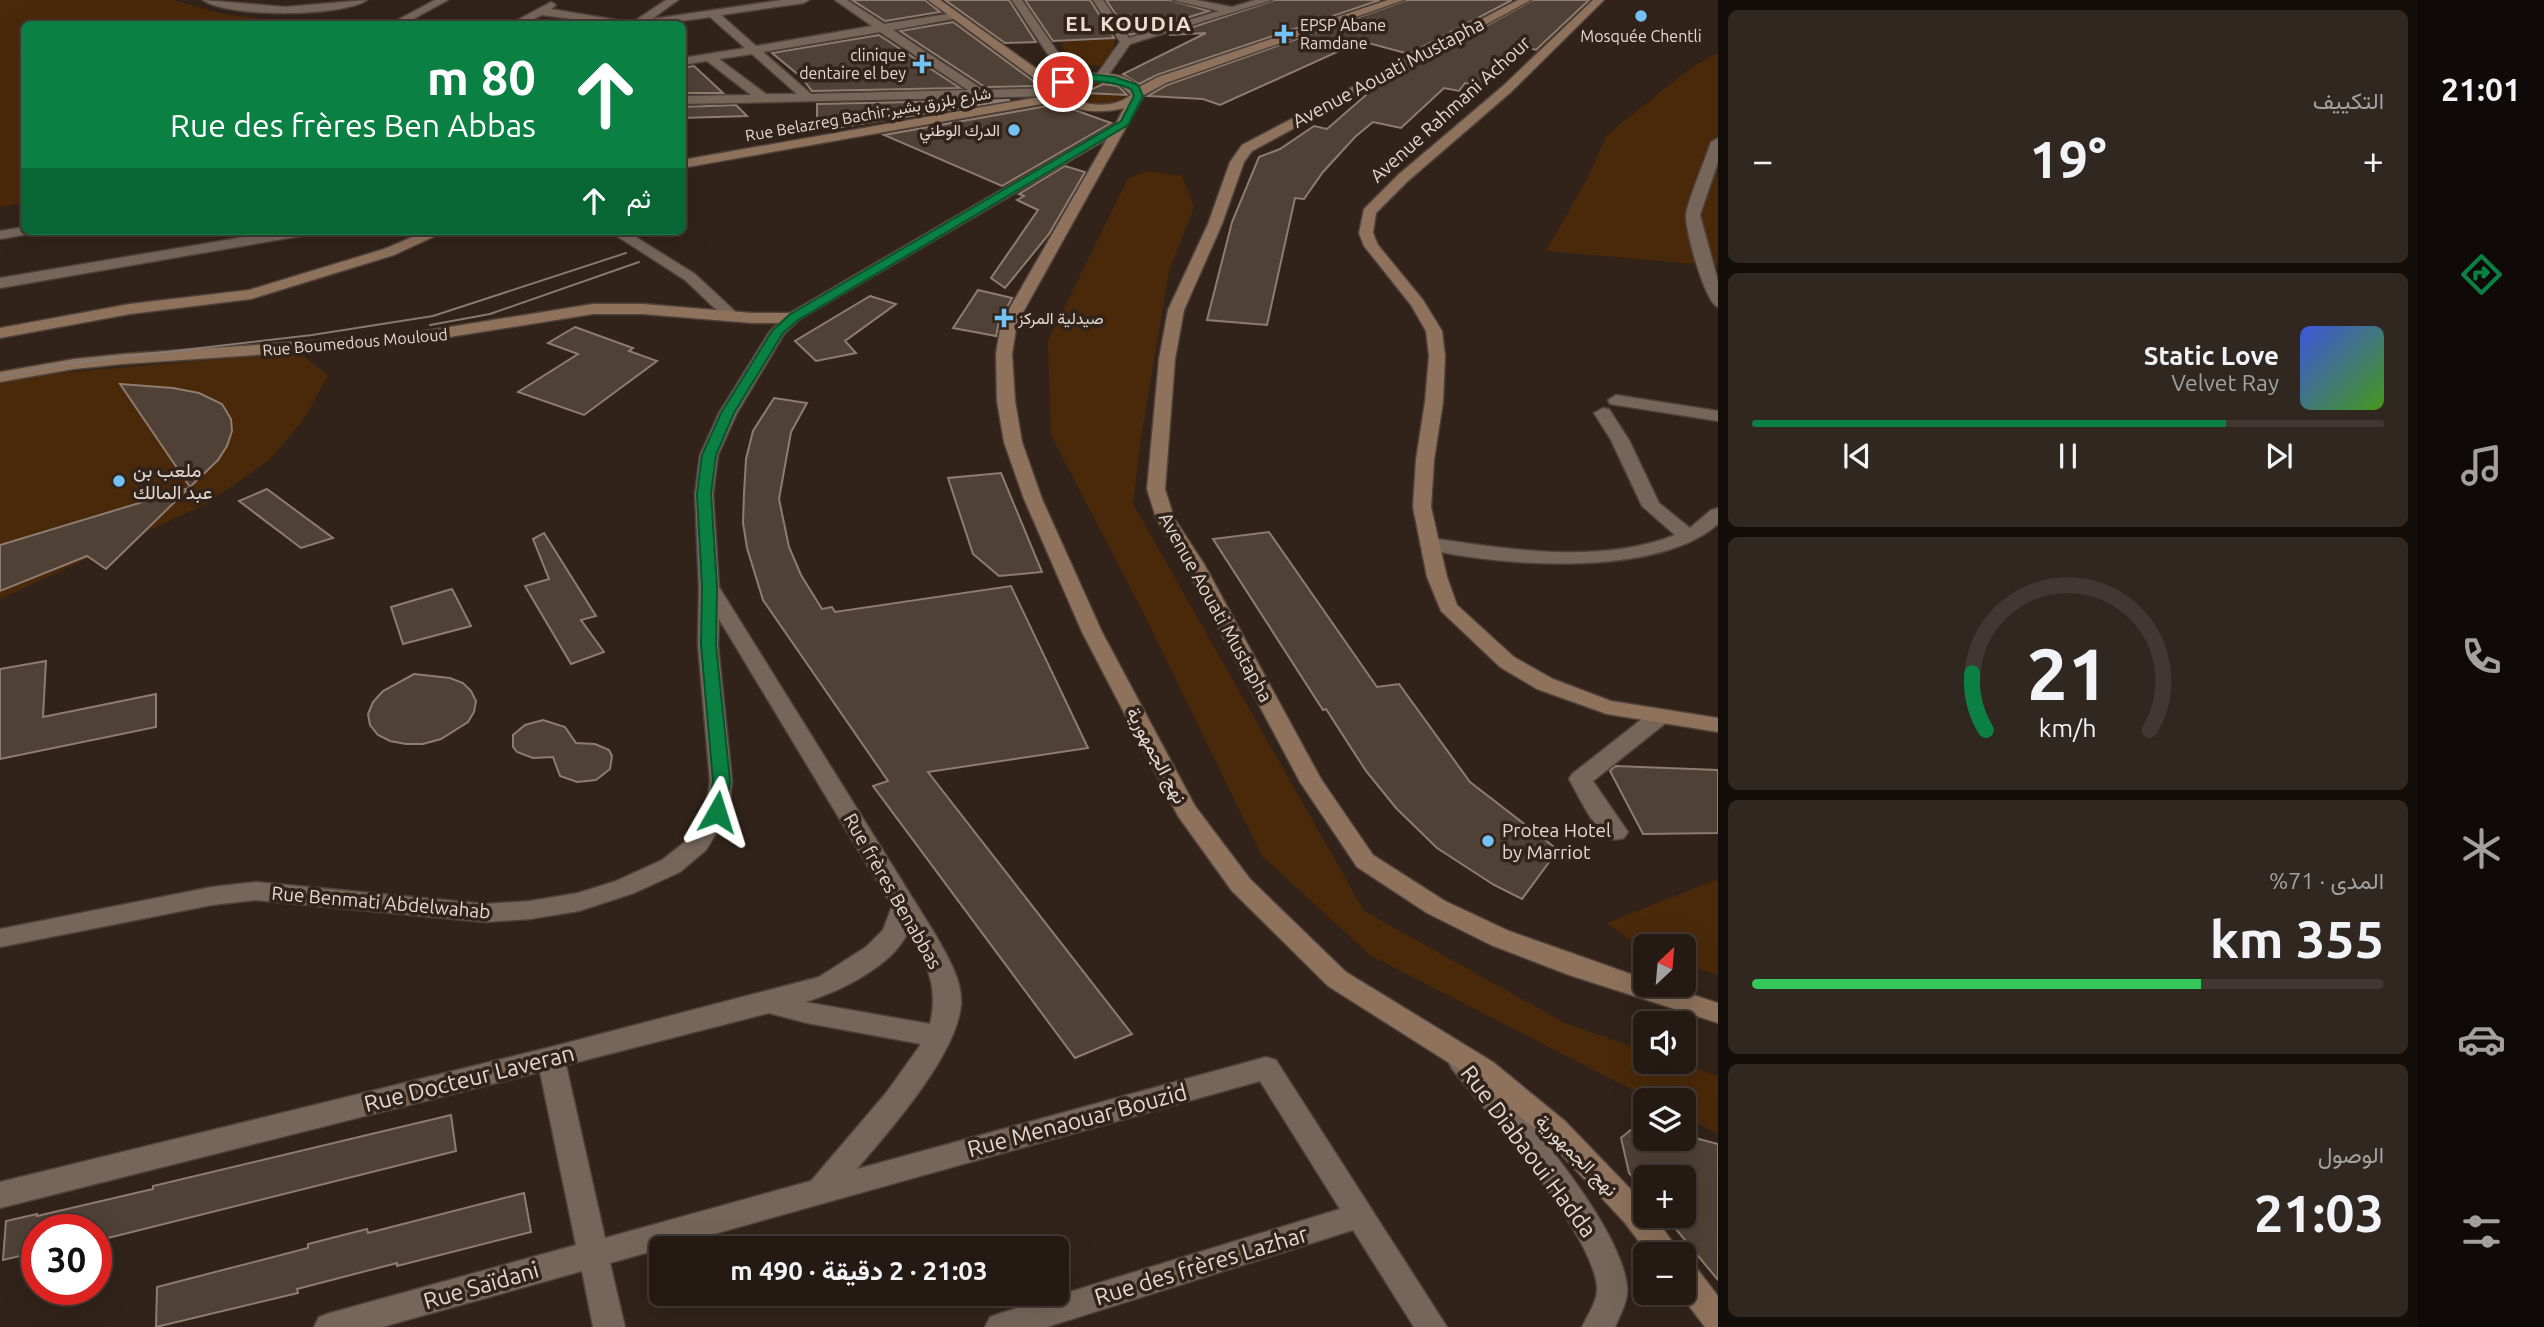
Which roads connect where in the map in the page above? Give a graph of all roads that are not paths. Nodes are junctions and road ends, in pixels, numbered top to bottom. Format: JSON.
{"nodes":[{"id":1,"x":208,"y":0,"type":"edge"},
{"id":2,"x":362,"y":0,"type":"edge"},
{"id":3,"x":443,"y":0,"type":"edge"},
{"id":4,"x":559,"y":0,"type":"edge"},
{"id":5,"x":673,"y":0,"type":"edge"},
{"id":6,"x":804,"y":0,"type":"edge"},
{"id":7,"x":840,"y":0,"type":"edge"},
{"id":8,"x":933,"y":0,"type":"edge"},
{"id":9,"x":1017,"y":0,"type":"edge"},
{"id":10,"x":1098,"y":0,"type":"edge"},
{"id":11,"x":1178,"y":0,"type":"edge"},
{"id":12,"x":1267,"y":0,"type":"edge"},
{"id":13,"x":1399,"y":0,"type":"edge"},
{"id":14,"x":1526,"y":0,"type":"edge"},
{"id":15,"x":1599,"y":0,"type":"edge"},
{"id":16,"x":787,"y":1,"type":"edge"},
{"id":17,"x":285,"y":10,"type":"junction"},
{"id":18,"x":1233,"y":10,"type":"junction"},
{"id":19,"x":540,"y":11,"type":"junction"},
{"id":20,"x":713,"y":14,"type":"junction"},
{"id":21,"x":954,"y":16,"type":"junction"},
{"id":22,"x":297,"y":21,"type":"edge"},
{"id":23,"x":402,"y":21,"type":"edge"},
{"id":24,"x":522,"y":21,"type":"edge"},
{"id":25,"x":609,"y":21,"type":"edge"},
{"id":26,"x":642,"y":21,"type":"edge"},
{"id":27,"x":660,"y":21,"type":"edge"},
{"id":28,"x":882,"y":28,"type":"junction"},
{"id":29,"x":1126,"y":42,"type":"junction"},
{"id":30,"x":752,"y":50,"type":"junction"},
{"id":31,"x":709,"y":57,"type":"junction"},
{"id":32,"x":686,"y":61,"type":"edge"},
{"id":33,"x":1101,"y":77,"type":"junction"},
{"id":34,"x":1070,"y":79,"type":"junction"},
{"id":35,"x":980,"y":93,"type":"junction"},
{"id":36,"x":1057,"y":93,"type":"junction"},
{"id":37,"x":1137,"y":96,"type":"junction"},
{"id":38,"x":808,"y":97,"type":"junction"},
{"id":39,"x":763,"y":98,"type":"junction"},
{"id":40,"x":686,"y":100,"type":"edge"},
{"id":41,"x":1125,"y":122,"type":"junction"},
{"id":42,"x":1718,"y":144,"type":"edge"},
{"id":43,"x":686,"y":163,"type":"edge"},
{"id":44,"x":21,"y":232,"type":"edge"},
{"id":45,"x":0,"y":235,"type":"edge"},
{"id":46,"x":282,"y":235,"type":"edge"},
{"id":47,"x":429,"y":235,"type":"edge"},
{"id":48,"x":622,"y":235,"type":"edge"},
{"id":49,"x":0,"y":283,"type":"edge"},
{"id":50,"x":1718,"y":302,"type":"edge"},
{"id":51,"x":731,"y":315,"type":"junction"},
{"id":52,"x":793,"y":318,"type":"junction"},
{"id":53,"x":0,"y":333,"type":"edge"},
{"id":54,"x":0,"y":377,"type":"edge"},
{"id":55,"x":1718,"y":416,"type":"edge"},
{"id":56,"x":1718,"y":514,"type":"edge"},
{"id":57,"x":1689,"y":537,"type":"junction"},
{"id":58,"x":1430,"y":544,"type":"junction"},
{"id":59,"x":709,"y":587,"type":"junction"},
{"id":60,"x":1659,"y":717,"type":"junction"},
{"id":61,"x":1718,"y":725,"type":"edge"},
{"id":62,"x":1615,"y":832,"type":"dead end"},
{"id":63,"x":904,"y":907,"type":"junction"},
{"id":64,"x":0,"y":938,"type":"edge"},
{"id":65,"x":769,"y":1003,"type":"junction"},
{"id":66,"x":1718,"y":1013,"type":"edge"},
{"id":67,"x":938,"y":1036,"type":"junction"},
{"id":68,"x":1458,"y":1055,"type":"junction"},
{"id":69,"x":551,"y":1058,"type":"junction"},
{"id":70,"x":821,"y":1190,"type":"junction"},
{"id":71,"x":0,"y":1195,"type":"edge"},
{"id":72,"x":1361,"y":1215,"type":"junction"},
{"id":73,"x":1657,"y":1242,"type":"edge"},
{"id":74,"x":592,"y":1253,"type":"junction"},
{"id":75,"x":1696,"y":1292,"type":"edge"},
{"id":76,"x":1718,"y":1320,"type":"edge"},
{"id":77,"x":330,"y":1327,"type":"edge"},
{"id":78,"x":609,"y":1327,"type":"edge"},
{"id":79,"x":1001,"y":1327,"type":"edge"},
{"id":80,"x":1431,"y":1327,"type":"edge"},
{"id":81,"x":1598,"y":1327,"type":"edge"}],
"edges":[{"from":1,"to":17,"type":"street"},
{"from":2,"to":17,"type":"street"},
{"from":3,"to":23,"type":"street"},
{"from":4,"to":19,"type":"street"},
{"from":5,"to":26,"type":"street"},
{"from":6,"to":16,"type":"street"},
{"from":7,"to":28,"type":"street"},
{"from":8,"to":21,"type":"street"},
{"from":9,"to":34,"type":"street"},
{"from":10,"to":29,"type":"street"},
{"from":11,"to":18,"type":"street"},
{"from":12,"to":18,"type":"street"},
{"from":13,"to":37,"type":"street"},
{"from":14,"to":66,"type":"street","name":"Avenue Aouati Mustapha"},
{"from":15,"to":58,"type":"street","name":"Avenue Rahmani Achour"},
{"from":16,"to":20,"type":"street"},
{"from":17,"to":22,"type":"street"},
{"from":18,"to":29,"type":"street"},
{"from":19,"to":24,"type":"street"},
{"from":19,"to":25,"type":"street"},
{"from":20,"to":27,"type":"street"},
{"from":20,"to":30,"type":"street"},
{"from":21,"to":28,"type":"street"},
{"from":21,"to":36,"type":"street"},
{"from":28,"to":30,"type":"street"},
{"from":28,"to":35,"type":"street"},
{"from":29,"to":33,"type":"street"},
{"from":30,"to":31,"type":"street"},
{"from":30,"to":38,"type":"street"},
{"from":31,"to":32,"type":"street"},
{"from":31,"to":39,"type":"street"},
{"from":33,"to":34,"type":"street"},
{"from":33,"to":37,"type":"street"},
{"from":34,"to":36,"type":"street"},
{"from":35,"to":36,"type":"street"},
{"from":35,"to":38,"type":"street"},
{"from":36,"to":37,"type":"street"},
{"from":36,"to":43,"type":"street","name":"Rue Belazreg Bachir;شارع بلزرق بشير"},
{"from":37,"to":41,"type":"street","name":"نهج الجمهورية"},
{"from":38,"to":39,"type":"street"},
{"from":39,"to":40,"type":"street"},
{"from":41,"to":52,"type":"street"},
{"from":41,"to":68,"type":"street","name":"نهج الجمهورية"},
{"from":42,"to":50,"type":"street"},
{"from":44,"to":45,"type":"street"},
{"from":46,"to":49,"type":"street"},
{"from":47,"to":53,"type":"street"},
{"from":48,"to":51,"type":"street"},
{"from":51,"to":52,"type":"street","name":"Rue Boumedous Mouloud"},
{"from":51,"to":54,"type":"street","name":"Rue Boumedous Mouloud"},
{"from":52,"to":59,"type":"street","name":"Rue Benmati Abdelwahab"},
{"from":55,"to":57,"type":"street"},
{"from":56,"to":57,"type":"street"},
{"from":57,"to":58,"type":"street"},
{"from":58,"to":60,"type":"street","name":"Avenue Rahmani Achour"},
{"from":59,"to":63,"type":"street","name":"Rue frères Benabbas"},
{"from":59,"to":64,"type":"street","name":"Rue Benmati Abdelwahab"},
{"from":60,"to":61,"type":"street","name":"Avenue Rahmani Achour"},
{"from":60,"to":62,"type":"street"},
{"from":63,"to":65,"type":"street","name":"Rue Docteur Laveran"},
{"from":63,"to":67,"type":"street","name":"Rue frères Benabbas"},
{"from":65,"to":67,"type":"street"},
{"from":65,"to":69,"type":"street","name":"Rue Docteur Laveran"},
{"from":67,"to":70,"type":"street","name":"Rue frères Benabbas"},
{"from":68,"to":73,"type":"street","name":"نهج الجمهورية"},
{"from":68,"to":81,"type":"street","name":"Rue Diabaoui Hadda"},
{"from":69,"to":71,"type":"street","name":"Rue Docteur Laveran"},
{"from":69,"to":74,"type":"street"},
{"from":70,"to":72,"type":"street","name":"Rue Menaouar Bouzid"},
{"from":70,"to":74,"type":"street","name":"Rue Menaouar Bouzid"},
{"from":72,"to":79,"type":"street","name":"Rue des frères Lazhar"},
{"from":72,"to":80,"type":"street","name":"Rue Menaouar Bouzid"},
{"from":74,"to":77,"type":"street","name":"Rue Saïdani"},
{"from":74,"to":78,"type":"street"},
{"from":75,"to":76,"type":"street"}]}
